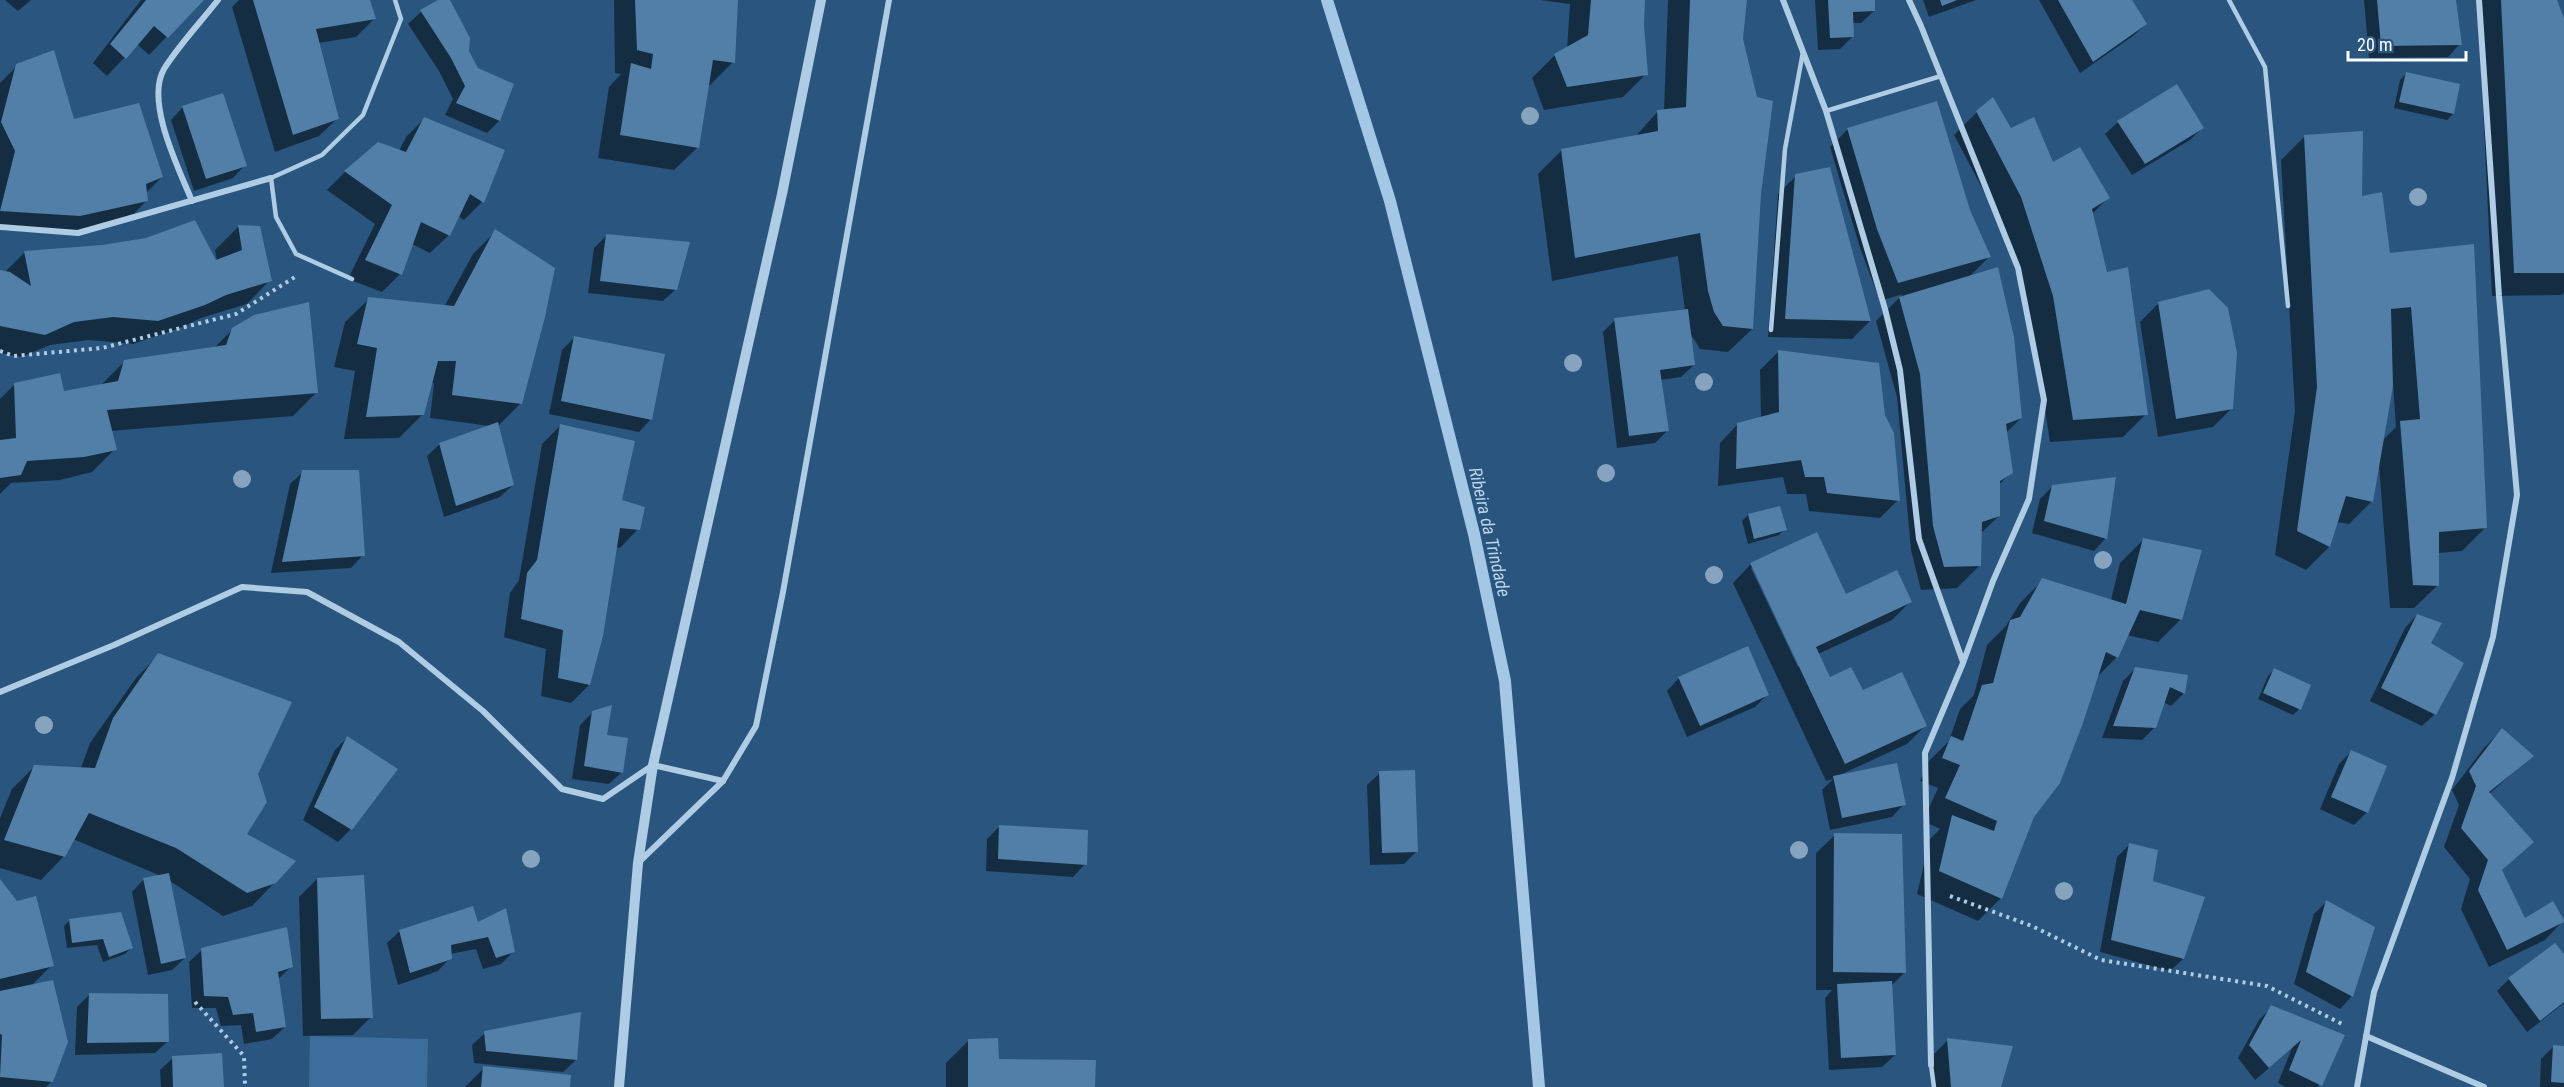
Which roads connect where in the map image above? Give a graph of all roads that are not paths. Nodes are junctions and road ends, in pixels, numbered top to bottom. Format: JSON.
{"nodes":[{"id":1,"x":218,"y":0,"type":"edge"},
{"id":2,"x":395,"y":0,"type":"edge"},
{"id":3,"x":821,"y":0,"type":"edge"},
{"id":4,"x":889,"y":0,"type":"edge"},
{"id":5,"x":1783,"y":0,"type":"edge"},
{"id":6,"x":1909,"y":0,"type":"edge"},
{"id":7,"x":2229,"y":0,"type":"edge"},
{"id":8,"x":2479,"y":0,"type":"edge"},
{"id":9,"x":1803,"y":52,"type":"junction"},
{"id":10,"x":1941,"y":76,"type":"junction"},
{"id":11,"x":1826,"y":111,"type":"junction"},
{"id":12,"x":271,"y":178,"type":"junction"},
{"id":13,"x":192,"y":201,"type":"junction"},
{"id":14,"x":0,"y":227,"type":"edge"},
{"id":15,"x":352,"y":279,"type":"dead end"},
{"id":16,"x":2288,"y":306,"type":"dead end"},
{"id":17,"x":1771,"y":330,"type":"dead end"},
{"id":18,"x":1963,"y":663,"type":"junction"},
{"id":19,"x":0,"y":692,"type":"edge"},
{"id":20,"x":653,"y":765,"type":"junction"},
{"id":21,"x":723,"y":782,"type":"junction"},
{"id":22,"x":638,"y":863,"type":"junction"},
{"id":23,"x":2366,"y":1036,"type":"junction"},
{"id":24,"x":1931,"y":1065,"type":"joint"},
{"id":25,"x":619,"y":1087,"type":"edge"},
{"id":26,"x":1934,"y":1087,"type":"edge"},
{"id":27,"x":2357,"y":1087,"type":"edge"},
{"id":28,"x":2484,"y":1087,"type":"edge"}],
"edges":[{"from":1,"to":13,"type":"street"},
{"from":2,"to":12,"type":"lane"},
{"from":3,"to":20,"type":"street"},
{"from":4,"to":21,"type":"street"},
{"from":5,"to":9,"type":"street"},
{"from":6,"to":10,"type":"street"},
{"from":7,"to":16,"type":"lane"},
{"from":8,"to":23,"type":"street"},
{"from":9,"to":11,"type":"street"},
{"from":9,"to":17,"type":"lane"},
{"from":10,"to":11,"type":"lane"},
{"from":10,"to":18,"type":"street"},
{"from":11,"to":18,"type":"street"},
{"from":12,"to":13,"type":"street"},
{"from":12,"to":15,"type":"lane"},
{"from":13,"to":14,"type":"street"},
{"from":18,"to":24,"type":"street"},
{"from":19,"to":20,"type":"street"},
{"from":20,"to":21,"type":"street"},
{"from":20,"to":22,"type":"street"},
{"from":21,"to":22,"type":"street"},
{"from":22,"to":25,"type":"street"},
{"from":23,"to":27,"type":"street"},
{"from":23,"to":28,"type":"street"},
{"from":24,"to":26,"type":"lane"}]}
